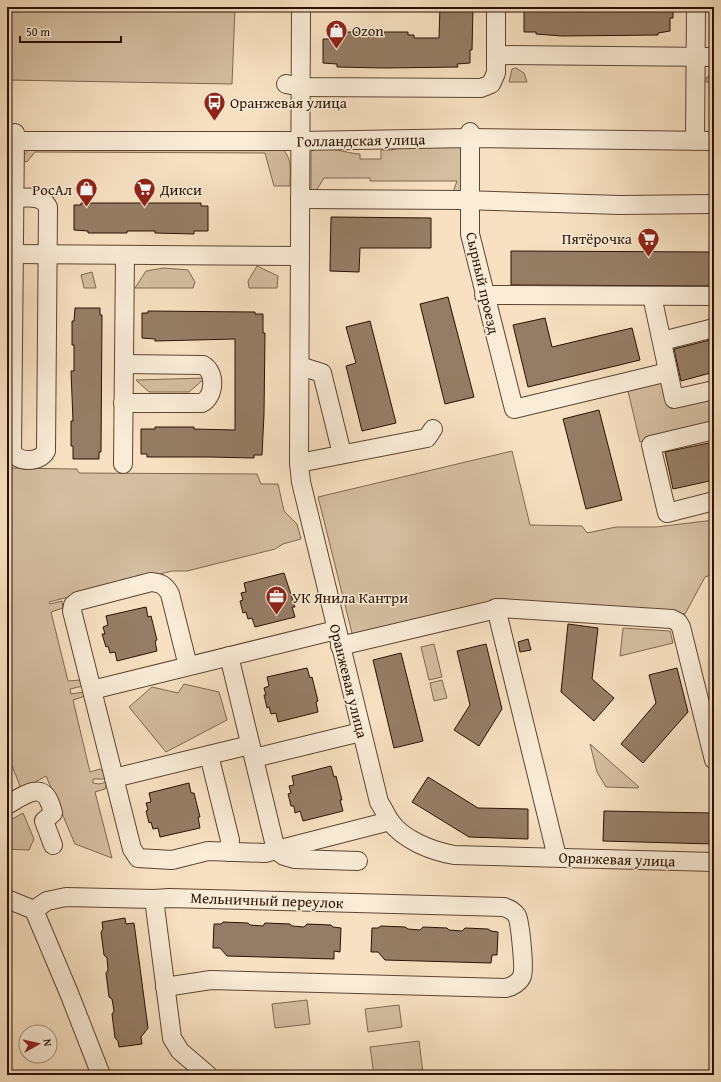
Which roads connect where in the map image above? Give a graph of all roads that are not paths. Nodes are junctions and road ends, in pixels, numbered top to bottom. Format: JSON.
{"nodes":[{"id":1,"x":300,"y":7,"type":"edge"},
{"id":2,"x":496,"y":7,"type":"edge"},
{"id":3,"x":696,"y":7,"type":"edge"},
{"id":4,"x":496,"y":55,"type":"junction"},
{"id":5,"x":696,"y":57,"type":"junction"},
{"id":6,"x":714,"y":57,"type":"edge"},
{"id":7,"x":293,"y":85,"type":"junction"},
{"id":8,"x":714,"y":133,"type":"edge"},
{"id":9,"x":470,"y":135,"type":"junction"},
{"id":10,"x":12,"y":137,"type":"edge"},
{"id":11,"x":695,"y":137,"type":"junction"},
{"id":12,"x":300,"y":138,"type":"junction"},
{"id":13,"x":714,"y":141,"type":"edge"},
{"id":14,"x":14,"y":198,"type":"junction"},
{"id":15,"x":300,"y":199,"type":"junction"},
{"id":16,"x":469,"y":201,"type":"junction"},
{"id":17,"x":714,"y":204,"type":"edge"},
{"id":18,"x":14,"y":254,"type":"junction"},
{"id":19,"x":47,"y":254,"type":"junction"},
{"id":20,"x":125,"y":255,"type":"junction"},
{"id":21,"x":300,"y":256,"type":"junction"},
{"id":22,"x":484,"y":295,"type":"junction"},
{"id":23,"x":652,"y":296,"type":"junction"},
{"id":24,"x":714,"y":296,"type":"edge"},
{"id":25,"x":714,"y":328,"type":"edge"},
{"id":26,"x":662,"y":341,"type":"junction"},
{"id":27,"x":124,"y":364,"type":"junction"},
{"id":28,"x":300,"y":366,"type":"junction"},
{"id":29,"x":668,"y":372,"type":"junction"},
{"id":30,"x":714,"y":390,"type":"edge"},
{"id":31,"x":123,"y":403,"type":"junction"},
{"id":32,"x":433,"y":428,"type":"dead end"},
{"id":33,"x":714,"y":430,"type":"edge"},
{"id":34,"x":342,"y":454,"type":"junction"},
{"id":35,"x":299,"y":463,"type":"junction"},
{"id":36,"x":123,"y":464,"type":"dead end"},
{"id":37,"x":714,"y":501,"type":"edge"},
{"id":38,"x":496,"y":608,"type":"junction"},
{"id":39,"x":338,"y":638,"type":"junction"},
{"id":40,"x":229,"y":656,"type":"junction"},
{"id":41,"x":188,"y":666,"type":"junction"},
{"id":42,"x":92,"y":690,"type":"junction"},
{"id":43,"x":361,"y":732,"type":"junction"},
{"id":44,"x":252,"y":751,"type":"junction"},
{"id":45,"x":208,"y":755,"type":"junction"},
{"id":46,"x":714,"y":760,"type":"edge"},
{"id":47,"x":114,"y":778,"type":"junction"},
{"id":48,"x":7,"y":805,"type":"edge"},
{"id":49,"x":390,"y":821,"type":"junction"},
{"id":50,"x":53,"y":845,"type":"dead end"},
{"id":51,"x":276,"y":850,"type":"junction"},
{"id":52,"x":229,"y":852,"type":"junction"},
{"id":53,"x":557,"y":857,"type":"junction"},
{"id":54,"x":358,"y":861,"type":"dead end"},
{"id":55,"x":714,"y":862,"type":"edge"},
{"id":56,"x":7,"y":899,"type":"edge"},
{"id":57,"x":154,"y":899,"type":"junction"},
{"id":58,"x":34,"y":910,"type":"junction"},
{"id":59,"x":165,"y":986,"type":"junction"},
{"id":60,"x":101,"y":1075,"type":"edge"},
{"id":61,"x":208,"y":1075,"type":"edge"}],
"edges":[{"from":1,"to":7,"type":"street","name":"Оранжевая улица"},
{"from":2,"to":4,"type":"street"},
{"from":3,"to":5,"type":"street"},
{"from":4,"to":5,"type":"street"},
{"from":4,"to":7,"type":"street"},
{"from":5,"to":6,"type":"street"},
{"from":5,"to":11,"type":"street"},
{"from":7,"to":12,"type":"street","name":"Оранжевая улица"},
{"from":8,"to":11,"type":"street","name":"Голландская улица"},
{"from":9,"to":11,"type":"street","name":"Голландская улица"},
{"from":9,"to":12,"type":"street","name":"Голландская улица"},
{"from":9,"to":16,"type":"street","name":"Сырный проезд"},
{"from":10,"to":12,"type":"street","name":"Голландская улица"},
{"from":10,"to":14,"type":"street"},
{"from":11,"to":13,"type":"street","name":"Голландская улица"},
{"from":12,"to":15,"type":"street","name":"Оранжевая улица"},
{"from":14,"to":18,"type":"street"},
{"from":14,"to":19,"type":"street"},
{"from":15,"to":16,"type":"street"},
{"from":15,"to":21,"type":"street","name":"Оранжевая улица"},
{"from":16,"to":17,"type":"street"},
{"from":16,"to":22,"type":"street","name":"Сырный проезд"},
{"from":18,"to":19,"type":"street"},
{"from":18,"to":19,"type":"street"},
{"from":19,"to":20,"type":"street"},
{"from":20,"to":21,"type":"street"},
{"from":20,"to":27,"type":"street"},
{"from":21,"to":28,"type":"street","name":"Оранжевая улица"},
{"from":22,"to":23,"type":"street"},
{"from":22,"to":29,"type":"street","name":"Сырный проезд"},
{"from":23,"to":24,"type":"street"},
{"from":23,"to":26,"type":"street"},
{"from":25,"to":26,"type":"street"},
{"from":26,"to":29,"type":"street"},
{"from":27,"to":31,"type":"street"},
{"from":27,"to":31,"type":"street"},
{"from":28,"to":34,"type":"street"},
{"from":28,"to":35,"type":"street","name":"Оранжевая улица"},
{"from":29,"to":30,"type":"street"},
{"from":31,"to":36,"type":"street"},
{"from":32,"to":34,"type":"street"},
{"from":33,"to":37,"type":"street"},
{"from":34,"to":35,"type":"street"},
{"from":35,"to":39,"type":"street","name":"Оранжевая улица"},
{"from":38,"to":39,"type":"street"},
{"from":38,"to":46,"type":"street"},
{"from":38,"to":53,"type":"street"},
{"from":39,"to":40,"type":"street"},
{"from":39,"to":43,"type":"street","name":"Оранжевая улица"},
{"from":40,"to":41,"type":"street"},
{"from":40,"to":44,"type":"street"},
{"from":41,"to":42,"type":"street"},
{"from":41,"to":42,"type":"street"},
{"from":42,"to":47,"type":"street"},
{"from":43,"to":44,"type":"street"},
{"from":43,"to":49,"type":"street","name":"Оранжевая улица"},
{"from":44,"to":45,"type":"street"},
{"from":44,"to":51,"type":"street"},
{"from":45,"to":47,"type":"street"},
{"from":45,"to":52,"type":"street"},
{"from":47,"to":52,"type":"street"},
{"from":48,"to":50,"type":"street"},
{"from":49,"to":51,"type":"street"},
{"from":49,"to":53,"type":"street","name":"Оранжевая улица"},
{"from":51,"to":52,"type":"street"},
{"from":51,"to":54,"type":"street"},
{"from":53,"to":55,"type":"street","name":"Оранжевая улица"},
{"from":56,"to":58,"type":"street"},
{"from":57,"to":58,"type":"street","name":"Мельничный переулок"},
{"from":57,"to":59,"type":"street"},
{"from":57,"to":59,"type":"street","name":"Мельничный переулок"},
{"from":58,"to":60,"type":"street"},
{"from":59,"to":61,"type":"street"}]}
